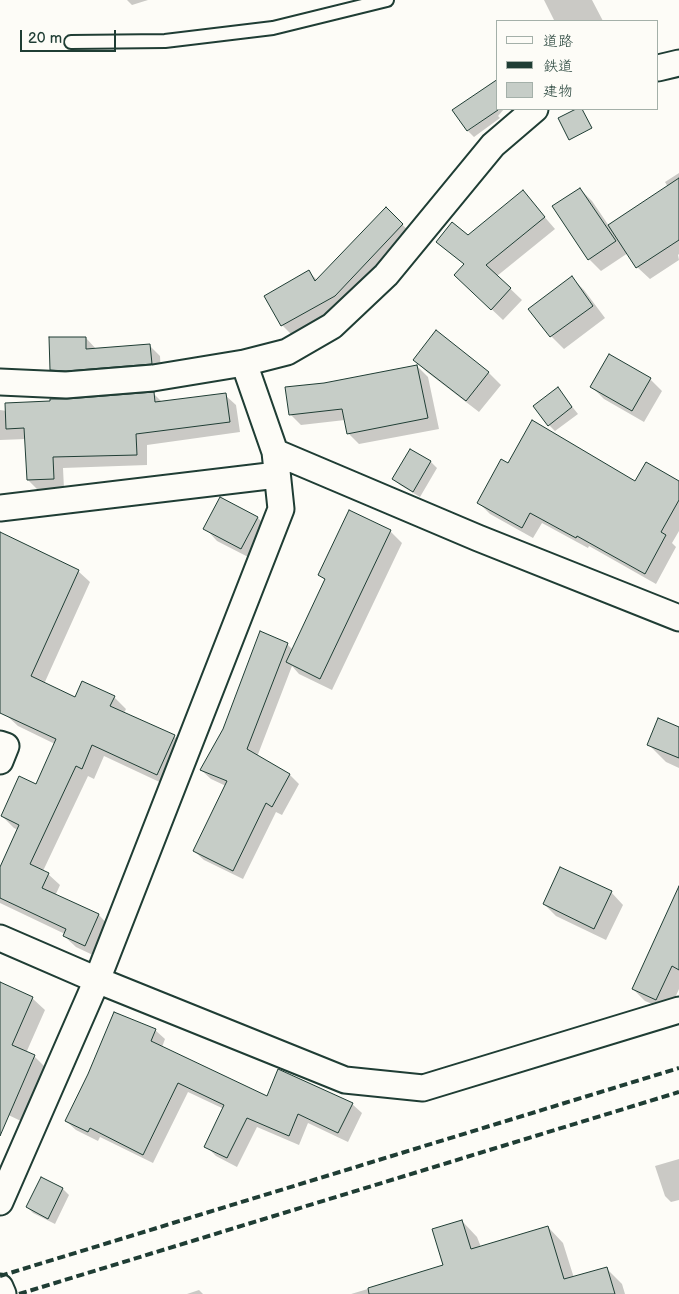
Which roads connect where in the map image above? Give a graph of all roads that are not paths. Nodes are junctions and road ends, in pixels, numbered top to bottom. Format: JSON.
{"nodes":[{"id":1,"x":387,"y":0,"type":"edge"},
{"id":2,"x":71,"y":42,"type":"dead end"},
{"id":3,"x":679,"y":63,"type":"edge"},
{"id":4,"x":659,"y":68,"type":"edge"},
{"id":5,"x":534,"y":110,"type":"edge"},
{"id":6,"x":244,"y":363,"type":"junction"},
{"id":7,"x":0,"y":382,"type":"edge"},
{"id":8,"x":276,"y":463,"type":"junction"},
{"id":9,"x":0,"y":508,"type":"edge"},
{"id":10,"x":679,"y":618,"type":"edge"},
{"id":11,"x":0,"y":744,"type":"edge"},
{"id":12,"x":0,"y":761,"type":"edge"},
{"id":13,"x":0,"y":938,"type":"edge"},
{"id":14,"x":97,"y":980,"type":"junction"},
{"id":15,"x":679,"y":1010,"type":"edge"},
{"id":16,"x":0,"y":1202,"type":"edge"},
{"id":17,"x":0,"y":1287,"type":"edge"},
{"id":18,"x":3,"y":1294,"type":"edge"}],
"edges":[{"from":1,"to":2,"type":"lane"},
{"from":3,"to":4,"type":"street"},
{"from":5,"to":6,"type":"street"},
{"from":6,"to":7,"type":"street"},
{"from":6,"to":8,"type":"street"},
{"from":8,"to":9,"type":"street"},
{"from":8,"to":10,"type":"street"},
{"from":8,"to":14,"type":"street"},
{"from":11,"to":12,"type":"street"},
{"from":13,"to":14,"type":"street"},
{"from":14,"to":15,"type":"street"},
{"from":14,"to":16,"type":"street"},
{"from":17,"to":18,"type":"street"}]}
